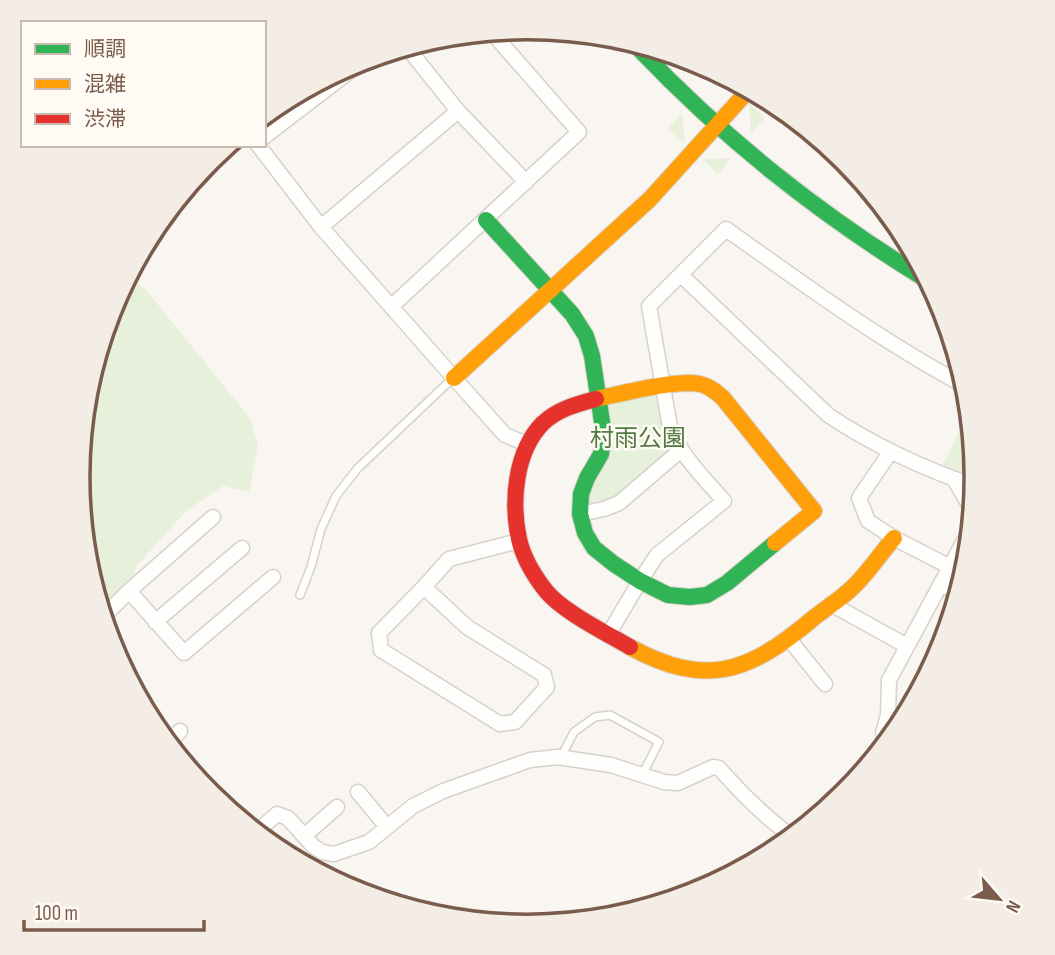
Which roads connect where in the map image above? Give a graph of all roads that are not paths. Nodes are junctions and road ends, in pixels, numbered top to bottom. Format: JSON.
{"nodes":[{"id":1,"x":499,"y":41,"type":"edge"},
{"id":2,"x":413,"y":55,"type":"edge"},
{"id":3,"x":652,"y":58,"type":"edge"},
{"id":4,"x":326,"y":90,"type":"edge"},
{"id":5,"x":742,"y":97,"type":"edge"},
{"id":6,"x":458,"y":111,"type":"junction"},
{"id":7,"x":717,"y":126,"type":"junction"},
{"id":8,"x":266,"y":135,"type":"edge"},
{"id":9,"x":260,"y":147,"type":"edge"},
{"id":10,"x":526,"y":182,"type":"junction"},
{"id":11,"x":486,"y":220,"type":"junction"},
{"id":12,"x":321,"y":227,"type":"junction"},
{"id":13,"x":913,"y":272,"type":"edge"},
{"id":14,"x":681,"y":275,"type":"junction"},
{"id":15,"x":551,"y":291,"type":"junction"},
{"id":16,"x":392,"y":306,"type":"junction"},
{"id":17,"x":454,"y":378,"type":"junction"},
{"id":18,"x":954,"y":380,"type":"edge"},
{"id":19,"x":663,"y":386,"type":"junction"},
{"id":20,"x":598,"y":399,"type":"junction"},
{"id":21,"x":527,"y":444,"type":"junction"},
{"id":22,"x":681,"y":450,"type":"junction"},
{"id":23,"x":891,"y":451,"type":"junction"},
{"id":24,"x":954,"y":479,"type":"junction"},
{"id":25,"x":965,"y":483,"type":"edge"},
{"id":26,"x":964,"y":497,"type":"edge"},
{"id":27,"x":580,"y":514,"type":"junction"},
{"id":28,"x":213,"y":517,"type":"dead end"},
{"id":29,"x":894,"y":538,"type":"junction"},
{"id":30,"x":519,"y":541,"type":"junction"},
{"id":31,"x":243,"y":548,"type":"dead end"},
{"id":32,"x":958,"y":552,"type":"edge"},
{"id":33,"x":950,"y":567,"type":"junction"},
{"id":34,"x":273,"y":577,"type":"dead end"},
{"id":35,"x":640,"y":581,"type":"junction"},
{"id":36,"x":941,"y":583,"type":"junction"},
{"id":37,"x":424,"y":587,"type":"junction"},
{"id":38,"x":950,"y":589,"type":"edge"},
{"id":39,"x":129,"y":591,"type":"junction"},
{"id":40,"x":300,"y":595,"type":"dead end"},
{"id":41,"x":831,"y":604,"type":"junction"},
{"id":42,"x":110,"y":610,"type":"edge"},
{"id":43,"x":155,"y":622,"type":"junction"},
{"id":44,"x":608,"y":635,"type":"junction"},
{"id":45,"x":789,"y":639,"type":"junction"},
{"id":46,"x":907,"y":646,"type":"junction"},
{"id":47,"x":825,"y":684,"type":"dead end"},
{"id":48,"x":884,"y":730,"type":"edge"},
{"id":49,"x":561,"y":758,"type":"junction"},
{"id":50,"x":641,"y":775,"type":"junction"},
{"id":51,"x":358,"y":792,"type":"dead end"},
{"id":52,"x":337,"y":807,"type":"dead end"},
{"id":53,"x":264,"y":826,"type":"edge"},
{"id":54,"x":387,"y":827,"type":"junction"},
{"id":55,"x":784,"y":831,"type":"edge"},
{"id":56,"x":304,"y":836,"type":"junction"}],
"edges":[{"from":1,"to":10,"type":"street"},
{"from":2,"to":6,"type":"street"},
{"from":3,"to":7,"type":"street"},
{"from":4,"to":8,"type":"street"},
{"from":5,"to":7,"type":"street"},
{"from":6,"to":10,"type":"street"},
{"from":6,"to":12,"type":"street"},
{"from":7,"to":13,"type":"street"},
{"from":7,"to":15,"type":"street"},
{"from":9,"to":12,"type":"street"},
{"from":10,"to":11,"type":"street"},
{"from":11,"to":15,"type":"street"},
{"from":11,"to":16,"type":"street"},
{"from":12,"to":16,"type":"street"},
{"from":14,"to":18,"type":"street"},
{"from":14,"to":19,"type":"street"},
{"from":14,"to":23,"type":"street"},
{"from":15,"to":17,"type":"street"},
{"from":15,"to":20,"type":"street"},
{"from":16,"to":17,"type":"street"},
{"from":17,"to":21,"type":"street"},
{"from":17,"to":40,"type":"lane"},
{"from":19,"to":20,"type":"street"},
{"from":19,"to":22,"type":"street"},
{"from":19,"to":35,"type":"street"},
{"from":20,"to":21,"type":"street"},
{"from":20,"to":27,"type":"street"},
{"from":21,"to":30,"type":"street"},
{"from":22,"to":27,"type":"street"},
{"from":22,"to":35,"type":"street"},
{"from":23,"to":24,"type":"street"},
{"from":23,"to":29,"type":"street"},
{"from":24,"to":25,"type":"street"},
{"from":24,"to":26,"type":"street"},
{"from":27,"to":35,"type":"street"},
{"from":28,"to":39,"type":"street"},
{"from":29,"to":33,"type":"street"},
{"from":29,"to":41,"type":"street"},
{"from":30,"to":37,"type":"street"},
{"from":30,"to":44,"type":"street"},
{"from":31,"to":43,"type":"street"},
{"from":32,"to":33,"type":"street"},
{"from":33,"to":36,"type":"street"},
{"from":34,"to":43,"type":"street"},
{"from":35,"to":44,"type":"street"},
{"from":36,"to":38,"type":"street"},
{"from":36,"to":46,"type":"street"},
{"from":37,"to":37,"type":"street"},
{"from":39,"to":42,"type":"street"},
{"from":39,"to":43,"type":"street"},
{"from":41,"to":45,"type":"street"},
{"from":41,"to":46,"type":"street"},
{"from":44,"to":45,"type":"street"},
{"from":45,"to":47,"type":"street"},
{"from":46,"to":48,"type":"street"},
{"from":49,"to":50,"type":"street"},
{"from":49,"to":50,"type":"lane"},
{"from":49,"to":54,"type":"street"},
{"from":50,"to":55,"type":"street"},
{"from":51,"to":54,"type":"street"},
{"from":52,"to":56,"type":"street"},
{"from":53,"to":56,"type":"street"},
{"from":54,"to":56,"type":"street"}]}
